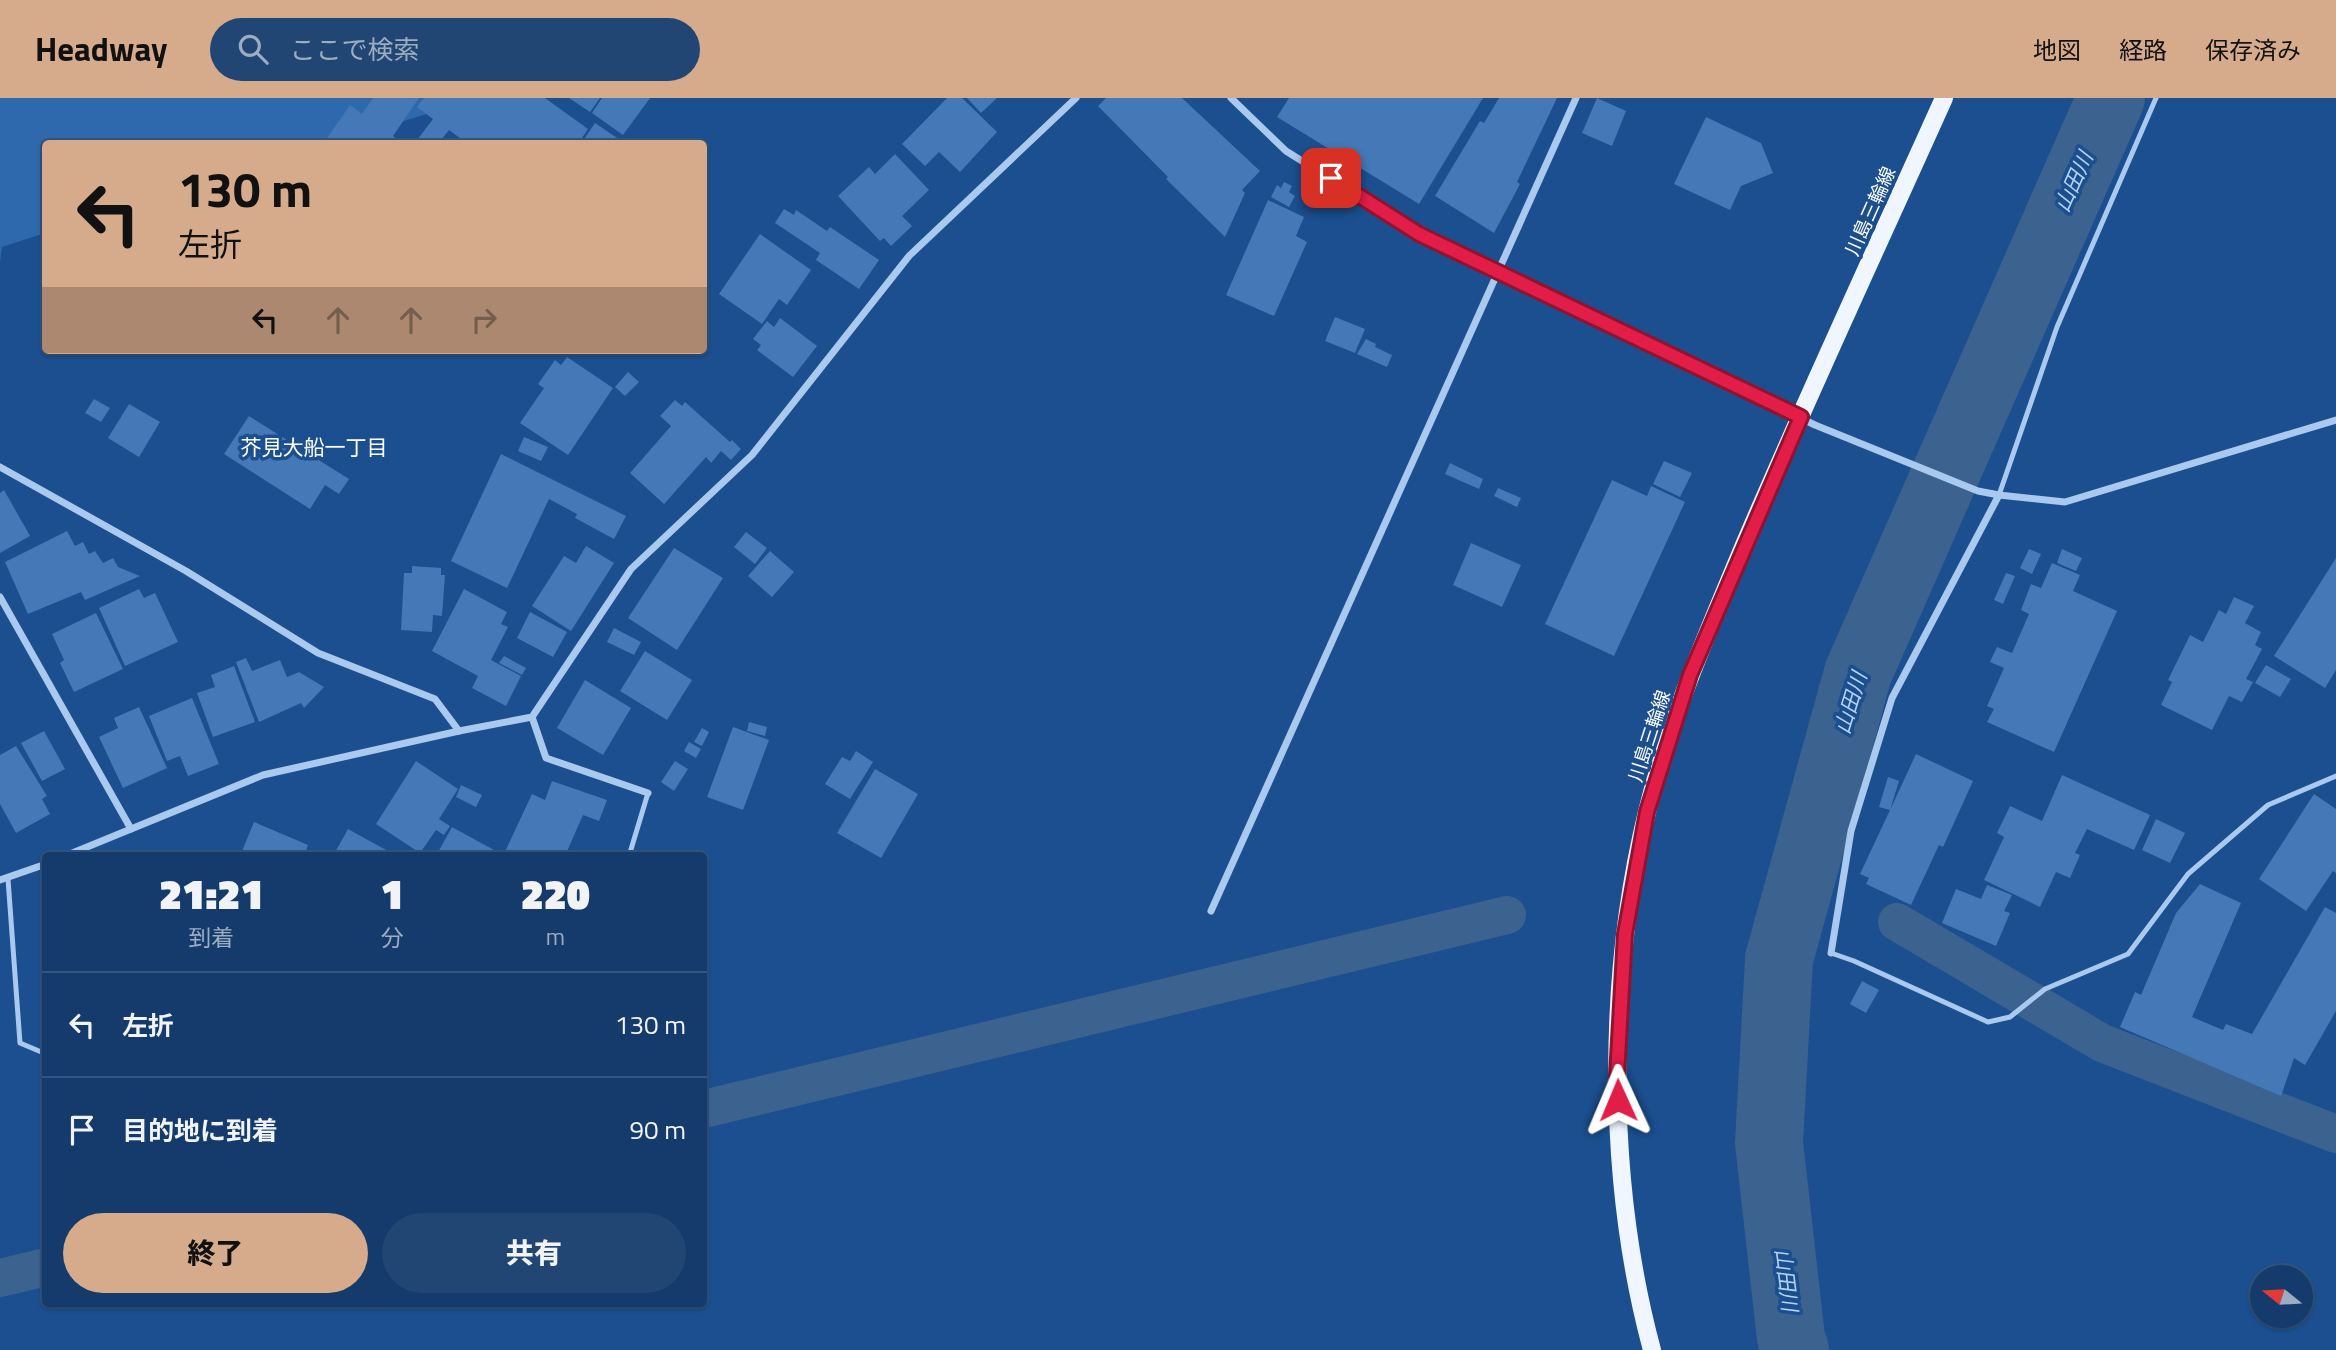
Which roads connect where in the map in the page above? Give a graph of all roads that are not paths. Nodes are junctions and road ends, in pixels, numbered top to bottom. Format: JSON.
{"nodes":[{"id":1,"x":1076,"y":98,"type":"edge"},
{"id":2,"x":1231,"y":98,"type":"edge"},
{"id":3,"x":1576,"y":98,"type":"edge"},
{"id":4,"x":1944,"y":98,"type":"edge"},
{"id":5,"x":2156,"y":98,"type":"edge"},
{"id":6,"x":1498,"y":274,"type":"junction"},
{"id":7,"x":2336,"y":420,"type":"edge"},
{"id":8,"x":1808,"y":421,"type":"junction"},
{"id":9,"x":0,"y":467,"type":"edge"},
{"id":10,"x":1999,"y":495,"type":"junction"},
{"id":11,"x":0,"y":597,"type":"edge"},
{"id":12,"x":531,"y":717,"type":"junction"},
{"id":13,"x":459,"y":731,"type":"junction"},
{"id":14,"x":2336,"y":776,"type":"edge"},
{"id":15,"x":648,"y":793,"type":"joint"},
{"id":16,"x":131,"y":829,"type":"junction"},
{"id":17,"x":75,"y":852,"type":"edge"},
{"id":18,"x":630,"y":852,"type":"edge"},
{"id":19,"x":42,"y":865,"type":"edge"},
{"id":20,"x":4,"y":879,"type":"edge"},
{"id":21,"x":1211,"y":911,"type":"dead end"},
{"id":22,"x":1831,"y":953,"type":"joint"},
{"id":23,"x":42,"y":1052,"type":"edge"},
{"id":24,"x":1652,"y":1350,"type":"edge"}],
"edges":[{"from":1,"to":12,"type":"street"},
{"from":2,"to":6,"type":"street"},
{"from":3,"to":6,"type":"street"},
{"from":4,"to":8,"type":"main road","name":"川島三輪線"},
{"from":5,"to":10,"type":"lane"},
{"from":6,"to":8,"type":"street"},
{"from":6,"to":21,"type":"street"},
{"from":7,"to":10,"type":"street"},
{"from":8,"to":10,"type":"street"},
{"from":8,"to":24,"type":"main road","name":"川島三輪線"},
{"from":9,"to":13,"type":"street"},
{"from":10,"to":22,"type":"street"},
{"from":11,"to":16,"type":"street"},
{"from":12,"to":13,"type":"street"},
{"from":12,"to":15,"type":"street"},
{"from":13,"to":16,"type":"street"},
{"from":14,"to":22,"type":"lane"},
{"from":15,"to":18,"type":"lane"},
{"from":16,"to":17,"type":"street"},
{"from":19,"to":20,"type":"street"},
{"from":20,"to":23,"type":"lane"}]}
